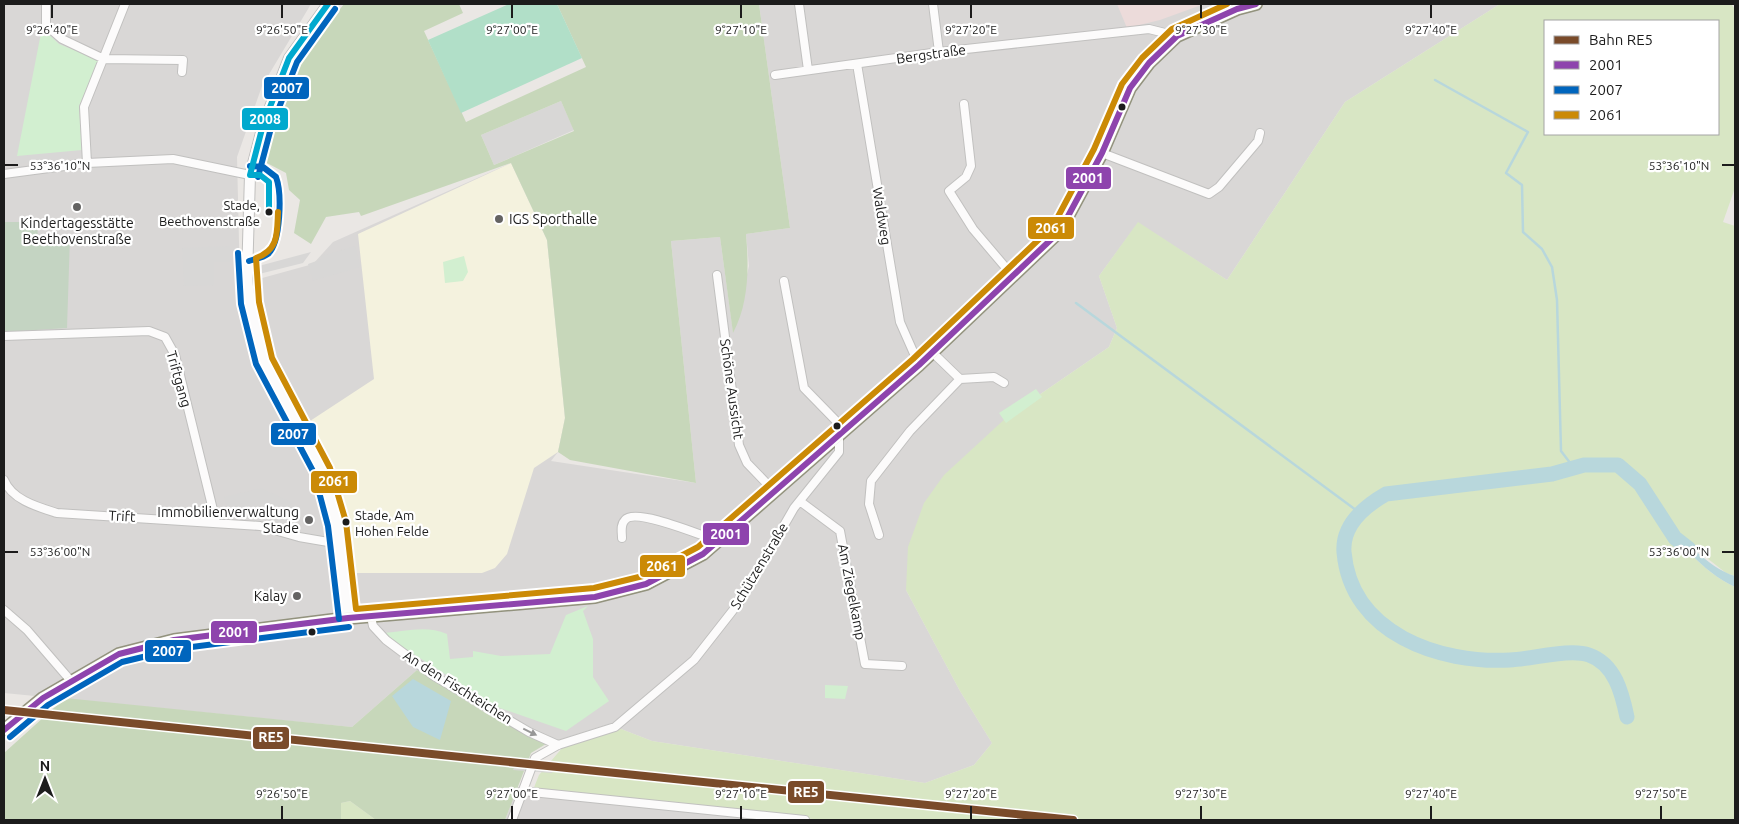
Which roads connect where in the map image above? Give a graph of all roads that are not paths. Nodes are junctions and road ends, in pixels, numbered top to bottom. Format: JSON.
{"nodes":[{"id":1,"x":46,"y":4,"type":"edge"},
{"id":2,"x":125,"y":4,"type":"edge"},
{"id":3,"x":328,"y":4,"type":"edge"},
{"id":4,"x":799,"y":4,"type":"edge"},
{"id":5,"x":933,"y":4,"type":"edge"},
{"id":6,"x":1256,"y":4,"type":"edge"},
{"id":7,"x":1177,"y":36,"type":"junction"},
{"id":8,"x":939,"y":52,"type":"junction"},
{"id":9,"x":104,"y":58,"type":"junction"},
{"id":10,"x":857,"y":64,"type":"junction"},
{"id":11,"x":808,"y":70,"type":"junction"},
{"id":12,"x":182,"y":72,"type":"dead end"},
{"id":13,"x":774,"y":75,"type":"dead end"},
{"id":14,"x":964,"y":104,"type":"dead end"},
{"id":15,"x":1260,"y":133,"type":"dead end"},
{"id":16,"x":1102,"y":153,"type":"junction"},
{"id":17,"x":87,"y":163,"type":"junction"},
{"id":18,"x":4,"y":174,"type":"edge"},
{"id":19,"x":250,"y":175,"type":"junction"},
{"id":20,"x":717,"y":275,"type":"dead end"},
{"id":21,"x":1012,"y":275,"type":"junction"},
{"id":22,"x":784,"y":281,"type":"dead end"},
{"id":23,"x":4,"y":336,"type":"edge"},
{"id":24,"x":932,"y":353,"type":"junction"},
{"id":25,"x":919,"y":365,"type":"junction"},
{"id":26,"x":960,"y":379,"type":"junction"},
{"id":27,"x":1004,"y":382,"type":"dead end"},
{"id":28,"x":842,"y":431,"type":"junction"},
{"id":29,"x":4,"y":480,"type":"edge"},
{"id":30,"x":774,"y":492,"type":"junction"},
{"id":31,"x":801,"y":502,"type":"junction"},
{"id":32,"x":216,"y":522,"type":"junction"},
{"id":33,"x":879,"y":535,"type":"dead end"},
{"id":34,"x":622,"y":538,"type":"dead end"},
{"id":35,"x":718,"y":541,"type":"junction"},
{"id":36,"x":340,"y":544,"type":"junction"},
{"id":37,"x":4,"y":610,"type":"edge"},
{"id":38,"x":348,"y":618,"type":"junction"},
{"id":39,"x":372,"y":621,"type":"junction"},
{"id":40,"x":902,"y":666,"type":"dead end"},
{"id":41,"x":71,"y":680,"type":"junction"},
{"id":42,"x":4,"y":730,"type":"edge"},
{"id":43,"x":558,"y":744,"type":"junction"},
{"id":44,"x":522,"y":791,"type":"junction"},
{"id":45,"x":512,"y":820,"type":"edge"},
{"id":46,"x":805,"y":820,"type":"edge"}],
"edges":[{"from":1,"to":9,"type":"street"},
{"from":2,"to":9,"type":"street"},
{"from":3,"to":19,"type":"street"},
{"from":4,"to":11,"type":"street"},
{"from":5,"to":8,"type":"street"},
{"from":6,"to":7,"type":"main road"},
{"from":7,"to":8,"type":"street","name":"Bergstraße"},
{"from":7,"to":16,"type":"main road"},
{"from":8,"to":10,"type":"street","name":"Bergstraße"},
{"from":9,"to":12,"type":"street"},
{"from":9,"to":17,"type":"street"},
{"from":10,"to":11,"type":"street","name":"Bergstraße"},
{"from":10,"to":25,"type":"street","name":"Waldweg"},
{"from":11,"to":13,"type":"street","name":"Bergstraße"},
{"from":14,"to":21,"type":"street"},
{"from":15,"to":16,"type":"street"},
{"from":16,"to":21,"type":"main road"},
{"from":17,"to":18,"type":"street"},
{"from":17,"to":19,"type":"street"},
{"from":19,"to":36,"type":"street"},
{"from":20,"to":30,"type":"street","name":"Schöne Aussicht"},
{"from":21,"to":24,"type":"main road"},
{"from":22,"to":28,"type":"street"},
{"from":23,"to":32,"type":"street","name":"Triftgang"},
{"from":24,"to":25,"type":"main road"},
{"from":24,"to":26,"type":"street"},
{"from":25,"to":28,"type":"main road"},
{"from":26,"to":27,"type":"street"},
{"from":26,"to":33,"type":"street"},
{"from":28,"to":30,"type":"main road"},
{"from":28,"to":31,"type":"street","name":"Schützenstraße"},
{"from":29,"to":32,"type":"street","name":"Trift"},
{"from":30,"to":35,"type":"main road"},
{"from":31,"to":40,"type":"street","name":"Am Ziegelkamp"},
{"from":31,"to":43,"type":"street","name":"Schützenstraße"},
{"from":32,"to":36,"type":"street","name":"Trift"},
{"from":34,"to":35,"type":"street"},
{"from":35,"to":39,"type":"main road"},
{"from":36,"to":38,"type":"street"},
{"from":37,"to":41,"type":"street"},
{"from":38,"to":39,"type":"main road"},
{"from":38,"to":41,"type":"main road"},
{"from":39,"to":43,"type":"street","name":"An den Fischteichen","one_way":true},
{"from":41,"to":42,"type":"main road"},
{"from":43,"to":44,"type":"street","name":"Schützenstraße"},
{"from":44,"to":45,"type":"street","name":"Schützenstraße"},
{"from":44,"to":46,"type":"street"}]}
